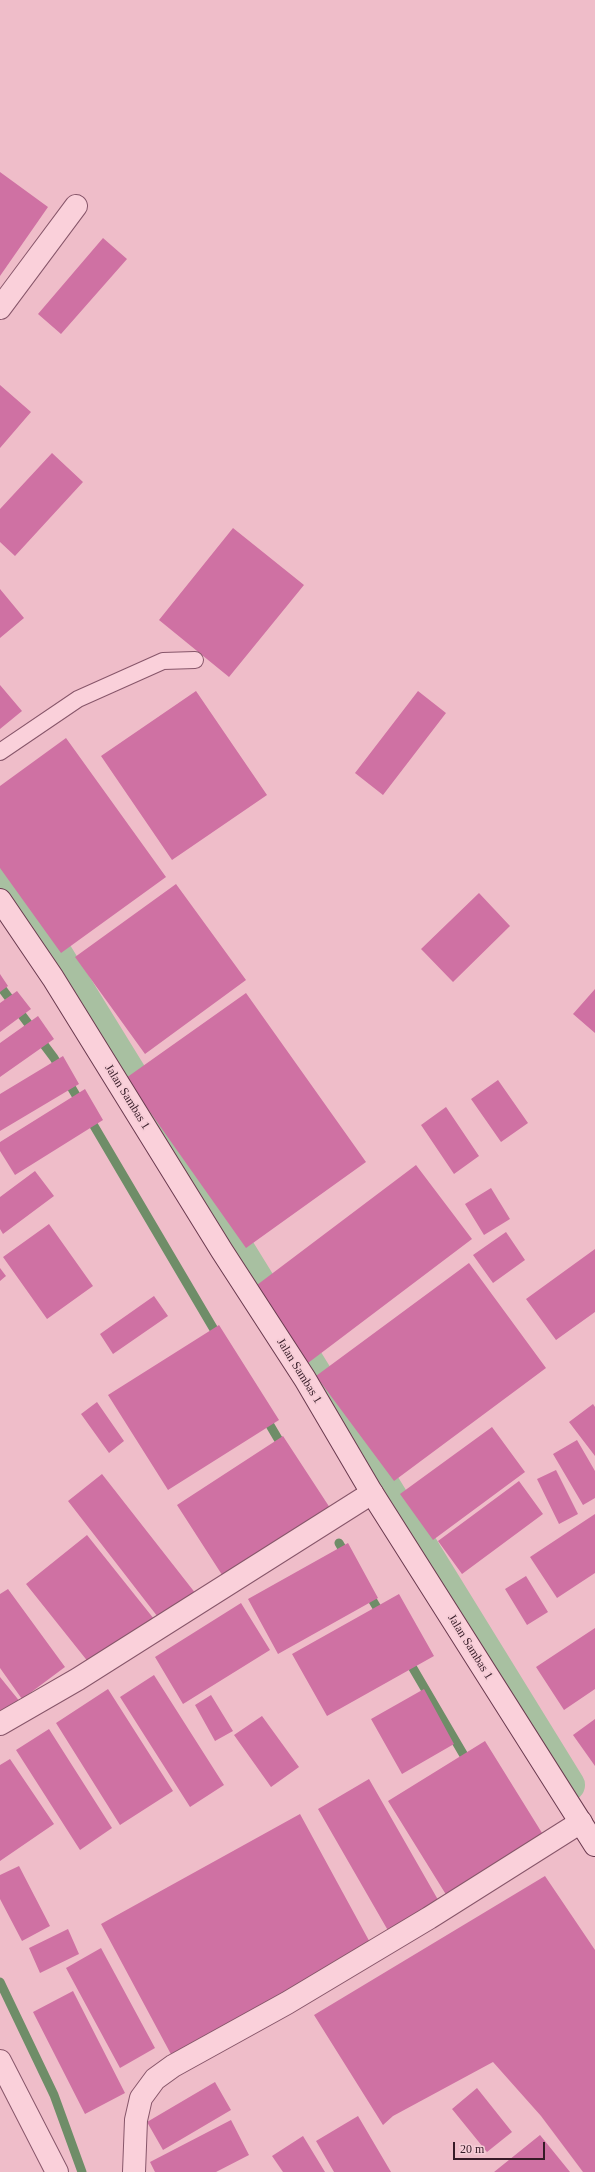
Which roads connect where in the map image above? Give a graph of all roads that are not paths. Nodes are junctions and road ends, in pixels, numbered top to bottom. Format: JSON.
{"nodes":[{"id":1,"x":76,"y":206,"type":"dead end"},
{"id":2,"x":0,"y":308,"type":"edge"},
{"id":3,"x":195,"y":660,"type":"dead end"},
{"id":4,"x":0,"y":752,"type":"edge"},
{"id":5,"x":0,"y":900,"type":"edge"},
{"id":6,"x":372,"y":1493,"type":"junction"},
{"id":7,"x":0,"y":1724,"type":"edge"},
{"id":8,"x":581,"y":1822,"type":"junction"},
{"id":9,"x":595,"y":1845,"type":"edge"},
{"id":10,"x":0,"y":2061,"type":"edge"},
{"id":11,"x":57,"y":2172,"type":"edge"},
{"id":12,"x":134,"y":2172,"type":"edge"}],
"edges":[{"from":1,"to":2,"type":"street"},
{"from":3,"to":4,"type":"lane"},
{"from":5,"to":6,"type":"street","name":"Jalan Sambas 1"},
{"from":6,"to":7,"type":"street"},
{"from":6,"to":8,"type":"street","name":"Jalan Sambas 1"},
{"from":8,"to":9,"type":"street","name":"Jalan Sambas 1"},
{"from":8,"to":12,"type":"street"},
{"from":10,"to":11,"type":"street"}]}
